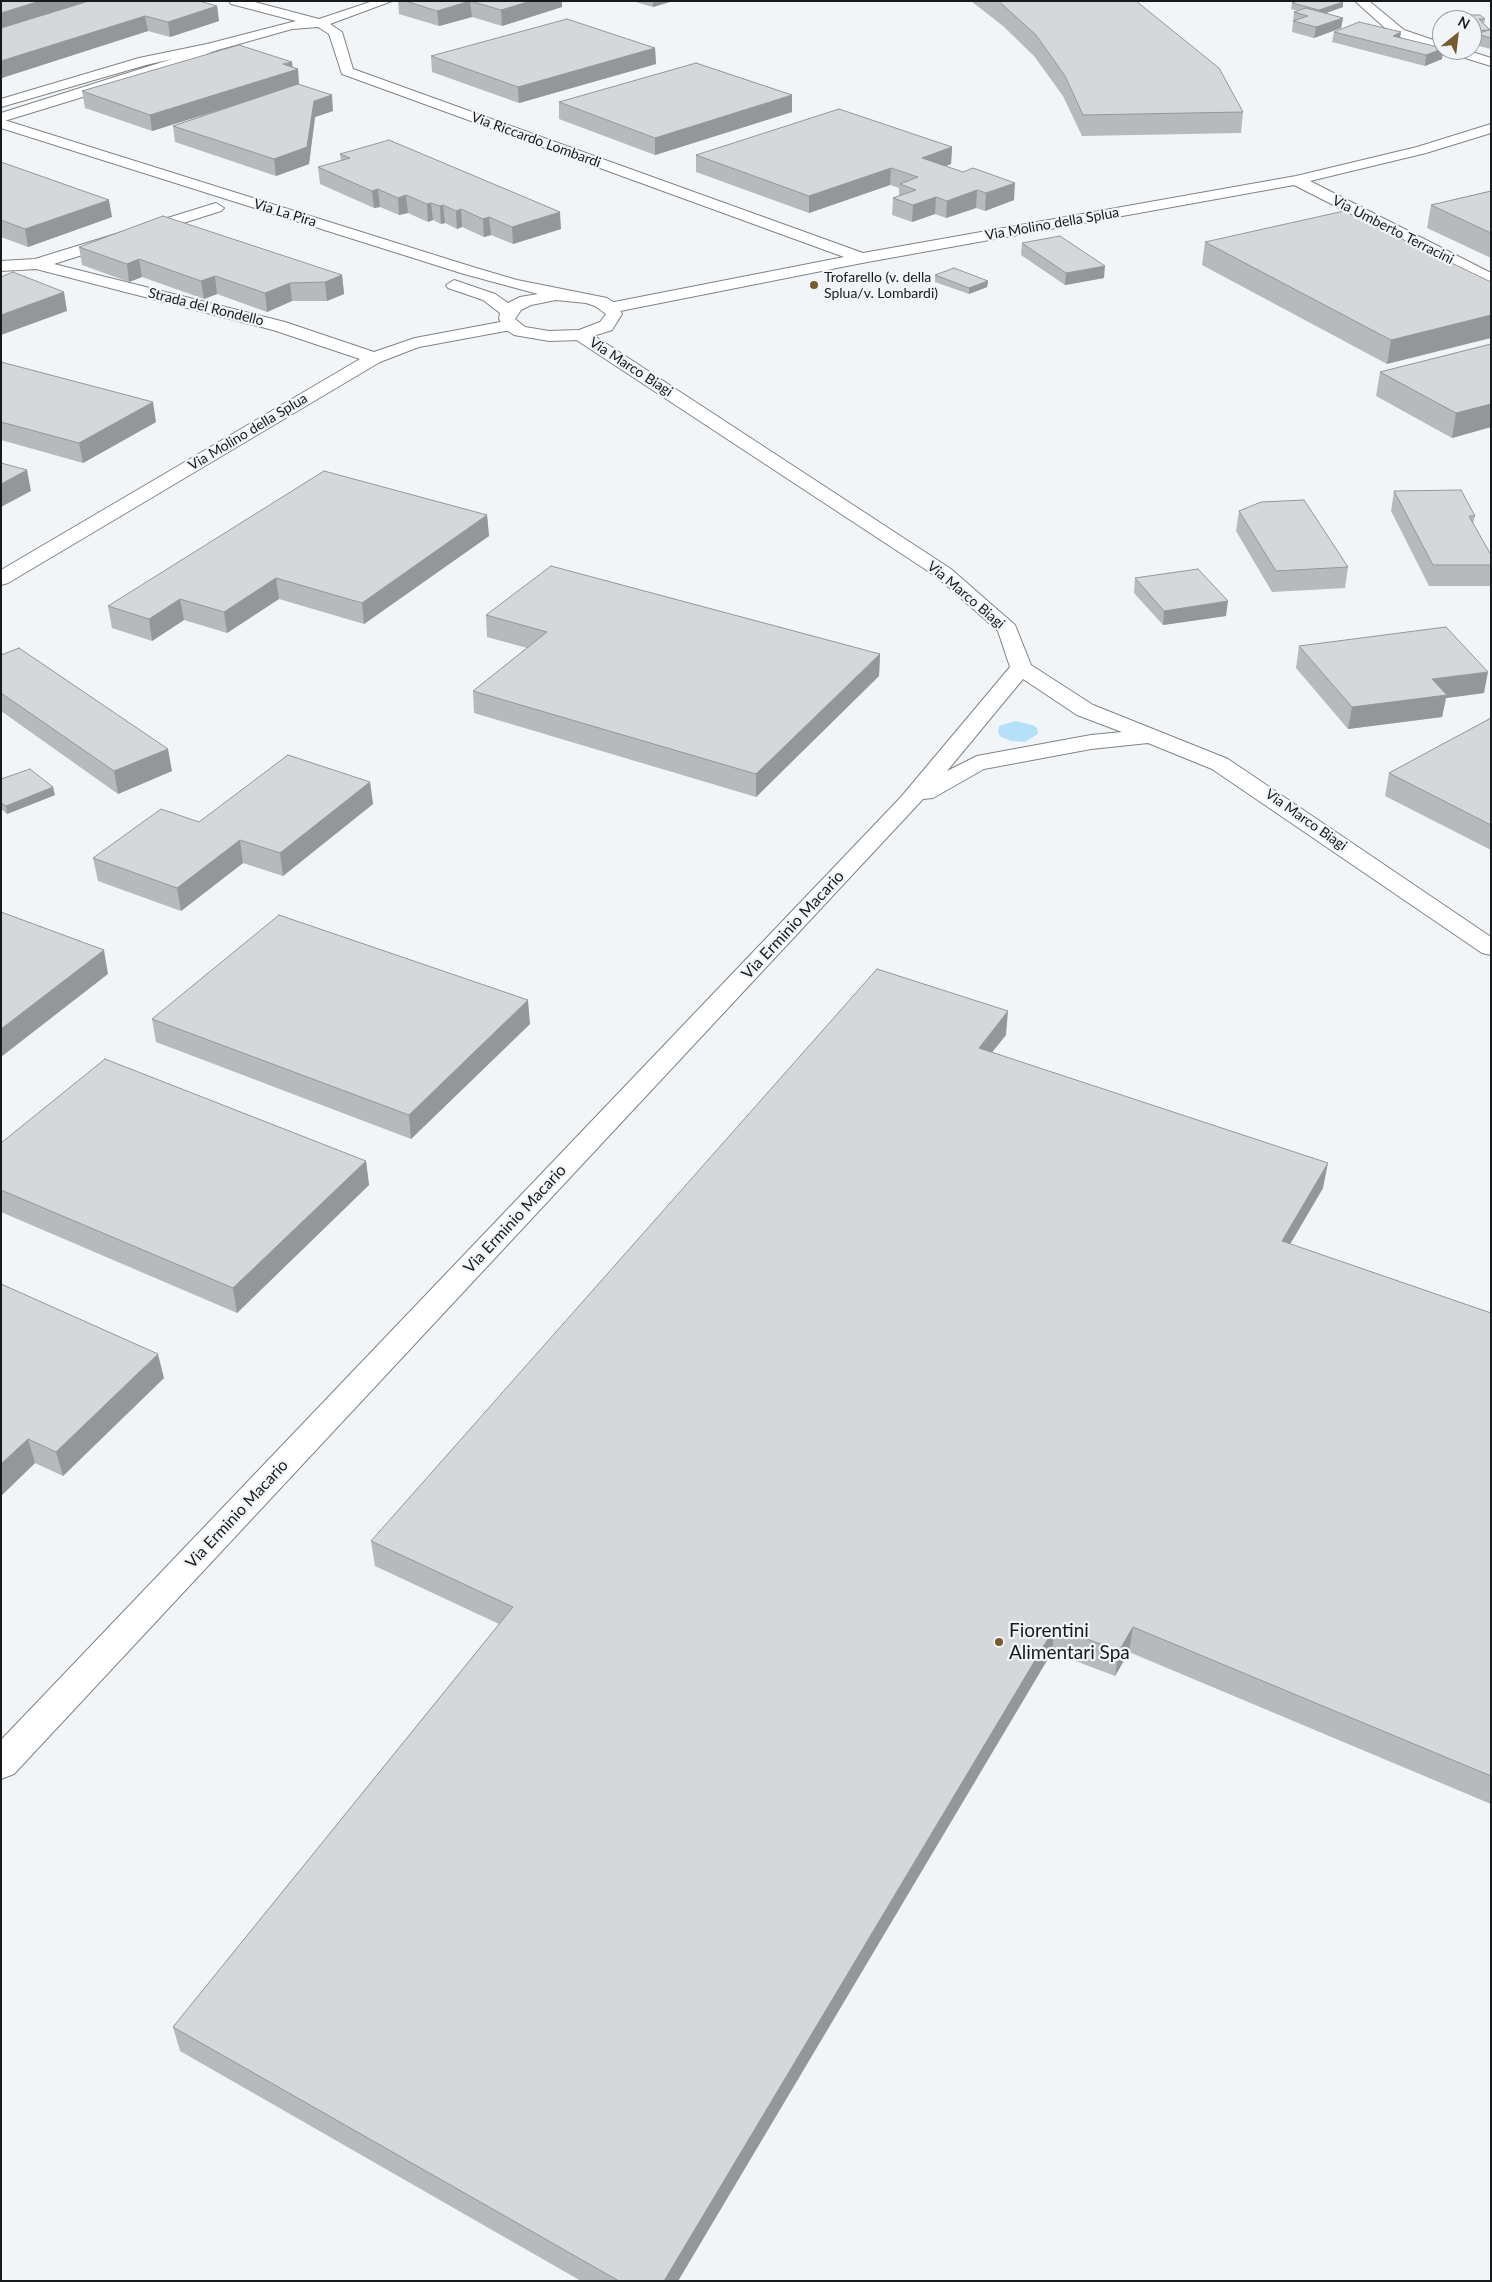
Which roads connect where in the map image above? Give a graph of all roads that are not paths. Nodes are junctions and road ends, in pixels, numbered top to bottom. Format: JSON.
{"nodes":[{"id":1,"x":235,"y":1,"type":"edge"},
{"id":2,"x":386,"y":1,"type":"edge"},
{"id":3,"x":1361,"y":1,"type":"edge"},
{"id":4,"x":320,"y":23,"type":"junction"},
{"id":5,"x":1432,"y":44,"type":"edge"},
{"id":6,"x":209,"y":48,"type":"junction"},
{"id":7,"x":84,"y":78,"type":"junction"},
{"id":8,"x":107,"y":85,"type":"junction"},
{"id":9,"x":1,"y":102,"type":"edge"},
{"id":10,"x":1,"y":118,"type":"edge"},
{"id":11,"x":1,"y":123,"type":"edge"},
{"id":12,"x":1491,"y":128,"type":"edge"},
{"id":13,"x":1,"y":137,"type":"edge"},
{"id":14,"x":1296,"y":180,"type":"junction"},
{"id":15,"x":140,"y":183,"type":"dead end"},
{"id":16,"x":187,"y":198,"type":"dead end"},
{"id":17,"x":216,"y":208,"type":"junction"},
{"id":18,"x":234,"y":214,"type":"dead end"},
{"id":19,"x":862,"y":258,"type":"junction"},
{"id":20,"x":36,"y":264,"type":"junction"},
{"id":21,"x":1,"y":266,"type":"edge"},
{"id":22,"x":440,"y":280,"type":"dead end"},
{"id":23,"x":1491,"y":280,"type":"edge"},
{"id":24,"x":572,"y":296,"type":"junction"},
{"id":25,"x":610,"y":308,"type":"junction"},
{"id":26,"x":510,"y":318,"type":"junction"},
{"id":27,"x":582,"y":335,"type":"junction"},
{"id":28,"x":374,"y":358,"type":"junction"},
{"id":29,"x":1,"y":579,"type":"edge"},
{"id":30,"x":1021,"y":668,"type":"junction"},
{"id":31,"x":1147,"y":736,"type":"junction"},
{"id":32,"x":909,"y":802,"type":"junction"},
{"id":33,"x":1491,"y":948,"type":"edge"},
{"id":34,"x":1,"y":1764,"type":"edge"}],
"edges":[{"from":1,"to":4,"type":"street","name":"Via Riccardo Lombardi"},
{"from":2,"to":4,"type":"street"},
{"from":3,"to":5,"type":"street"},
{"from":4,"to":6,"type":"street"},
{"from":4,"to":19,"type":"street","name":"Via Riccardo Lombardi"},
{"from":6,"to":7,"type":"street"},
{"from":6,"to":8,"type":"street"},
{"from":7,"to":8,"type":"street"},
{"from":7,"to":9,"type":"street"},
{"from":8,"to":10,"type":"street"},
{"from":11,"to":24,"type":"street","name":"Via La Pira"},
{"from":12,"to":14,"type":"street","name":"Via Molino della Splua"},
{"from":13,"to":15,"type":"street"},
{"from":14,"to":19,"type":"street","name":"Via Molino della Splua"},
{"from":14,"to":23,"type":"street","name":"Via Umberto Terracini"},
{"from":16,"to":17,"type":"street","name":"Via La Pira"},
{"from":17,"to":18,"type":"street","name":"Via La Pira"},
{"from":17,"to":20,"type":"street","name":"Strada del Rondello"},
{"from":19,"to":25,"type":"street","name":"Via Molino della Splua"},
{"from":20,"to":21,"type":"street","name":"Strada del Rondello"},
{"from":20,"to":28,"type":"street","name":"Strada del Rondello"},
{"from":22,"to":26,"type":"street"},
{"from":24,"to":25,"type":"street","name":"Via Molino della Splua"},
{"from":24,"to":26,"type":"street","name":"Via Molino della Splua"},
{"from":25,"to":27,"type":"street"},
{"from":26,"to":27,"type":"street"},
{"from":26,"to":28,"type":"street","name":"Via Molino della Splua"},
{"from":27,"to":30,"type":"street","name":"Via Marco Biagi"},
{"from":28,"to":29,"type":"street","name":"Via Molino della Splua"},
{"from":30,"to":31,"type":"street","name":"Via Marco Biagi"},
{"from":30,"to":32,"type":"street","name":"Via Erminio Macario"},
{"from":31,"to":32,"type":"street"},
{"from":31,"to":33,"type":"street","name":"Via Marco Biagi"},
{"from":32,"to":34,"type":"street","name":"Via Erminio Macario"}]}
